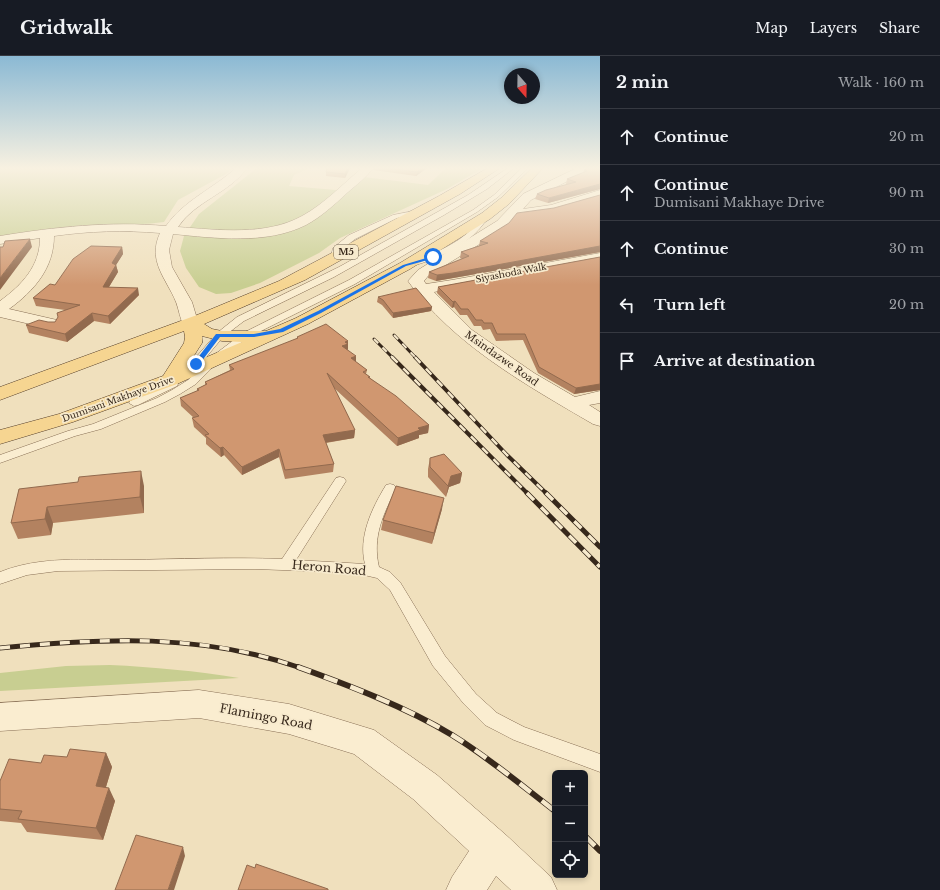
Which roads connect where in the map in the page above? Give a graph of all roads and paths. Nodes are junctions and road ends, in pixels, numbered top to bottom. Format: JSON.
{"nodes":[{"id":1,"x":192,"y":207,"type":"edge"},
{"id":2,"x":321,"y":207,"type":"edge"},
{"id":3,"x":428,"y":207,"type":"edge"},
{"id":4,"x":452,"y":207,"type":"edge"},
{"id":5,"x":481,"y":207,"type":"edge"},
{"id":6,"x":498,"y":207,"type":"edge"},
{"id":7,"x":519,"y":207,"type":"edge"},
{"id":8,"x":556,"y":207,"type":"edge"},
{"id":9,"x":512,"y":214,"type":"junction"},
{"id":10,"x":168,"y":229,"type":"junction"},
{"id":11,"x":47,"y":233,"type":"junction"},
{"id":12,"x":0,"y":240,"type":"edge"},
{"id":13,"x":600,"y":256,"type":"edge"},
{"id":14,"x":419,"y":285,"type":"junction"},
{"id":15,"x":0,"y":308,"type":"edge"},
{"id":16,"x":0,"y":312,"type":"edge"},
{"id":17,"x":190,"y":322,"type":"junction"},
{"id":18,"x":51,"y":324,"type":"edge"},
{"id":19,"x":281,"y":331,"type":"junction"},
{"id":20,"x":218,"y":335,"type":"junction"},
{"id":21,"x":244,"y":336,"type":"junction"},
{"id":22,"x":211,"y":362,"type":"junction"},
{"id":23,"x":178,"y":377,"type":"junction"},
{"id":24,"x":0,"y":394,"type":"edge"},
{"id":25,"x":600,"y":397,"type":"edge"},
{"id":26,"x":572,"y":404,"type":"junction"},
{"id":27,"x":600,"y":420,"type":"edge"},
{"id":28,"x":72,"y":433,"type":"junction"},
{"id":29,"x":0,"y":437,"type":"edge"},
{"id":30,"x":0,"y":459,"type":"edge"},
{"id":31,"x":340,"y":481,"type":"dead end"},
{"id":32,"x":390,"y":488,"type":"dead end"},
{"id":33,"x":286,"y":564,"type":"junction"},
{"id":34,"x":373,"y":571,"type":"junction"},
{"id":35,"x":0,"y":578,"type":"edge"},
{"id":36,"x":0,"y":717,"type":"edge"},
{"id":37,"x":600,"y":763,"type":"edge"},
{"id":38,"x":493,"y":848,"type":"junction"},
{"id":39,"x":465,"y":890,"type":"edge"},
{"id":40,"x":538,"y":890,"type":"edge"}],
"edges":[{"from":1,"to":10,"type":"street"},
{"from":2,"to":10,"type":"street"},
{"from":3,"to":17,"type":"main road","number":"M5"},
{"from":4,"to":20,"type":"lane"},
{"from":5,"to":21,"type":"lane"},
{"from":6,"to":19,"type":"main road","name":"Dumisani Makhaye Drive"},
{"from":7,"to":9,"type":"street"},
{"from":8,"to":9,"type":"street"},
{"from":9,"to":14,"type":"street"},
{"from":10,"to":11,"type":"street"},
{"from":10,"to":17,"type":"street"},
{"from":11,"to":12,"type":"street"},
{"from":11,"to":15,"type":"street"},
{"from":13,"to":14,"type":"street","name":"Siyashoda Walk"},
{"from":14,"to":26,"type":"street","name":"Msindazwe Road"},
{"from":16,"to":18,"type":"street"},
{"from":17,"to":20,"type":"main road"},
{"from":17,"to":23,"type":"main road"},
{"from":17,"to":24,"type":"main road","number":"M5"},
{"from":19,"to":21,"type":"main road"},
{"from":19,"to":22,"type":"main road","name":"Dumisani Makhaye Drive"},
{"from":20,"to":21,"type":"main road"},
{"from":20,"to":23,"type":"lane"},
{"from":21,"to":22,"type":"lane"},
{"from":22,"to":23,"type":"main road","name":"Dumisani Makhaye Drive"},
{"from":22,"to":28,"type":"lane"},
{"from":23,"to":28,"type":"lane"},
{"from":23,"to":29,"type":"main road","name":"Dumisani Makhaye Drive"},
{"from":25,"to":26,"type":"street"},
{"from":26,"to":27,"type":"street","name":"Msindazwe Road"},
{"from":28,"to":30,"type":"lane"},
{"from":31,"to":33,"type":"lane"},
{"from":32,"to":34,"type":"lane"},
{"from":33,"to":34,"type":"lane","name":"Heron Road"},
{"from":33,"to":35,"type":"lane","name":"Heron Road"},
{"from":34,"to":37,"type":"lane","name":"Heron Road"},
{"from":36,"to":38,"type":"street","name":"Flamingo Road"},
{"from":38,"to":39,"type":"street"},
{"from":38,"to":40,"type":"street","name":"Flamingo Road"}]}
